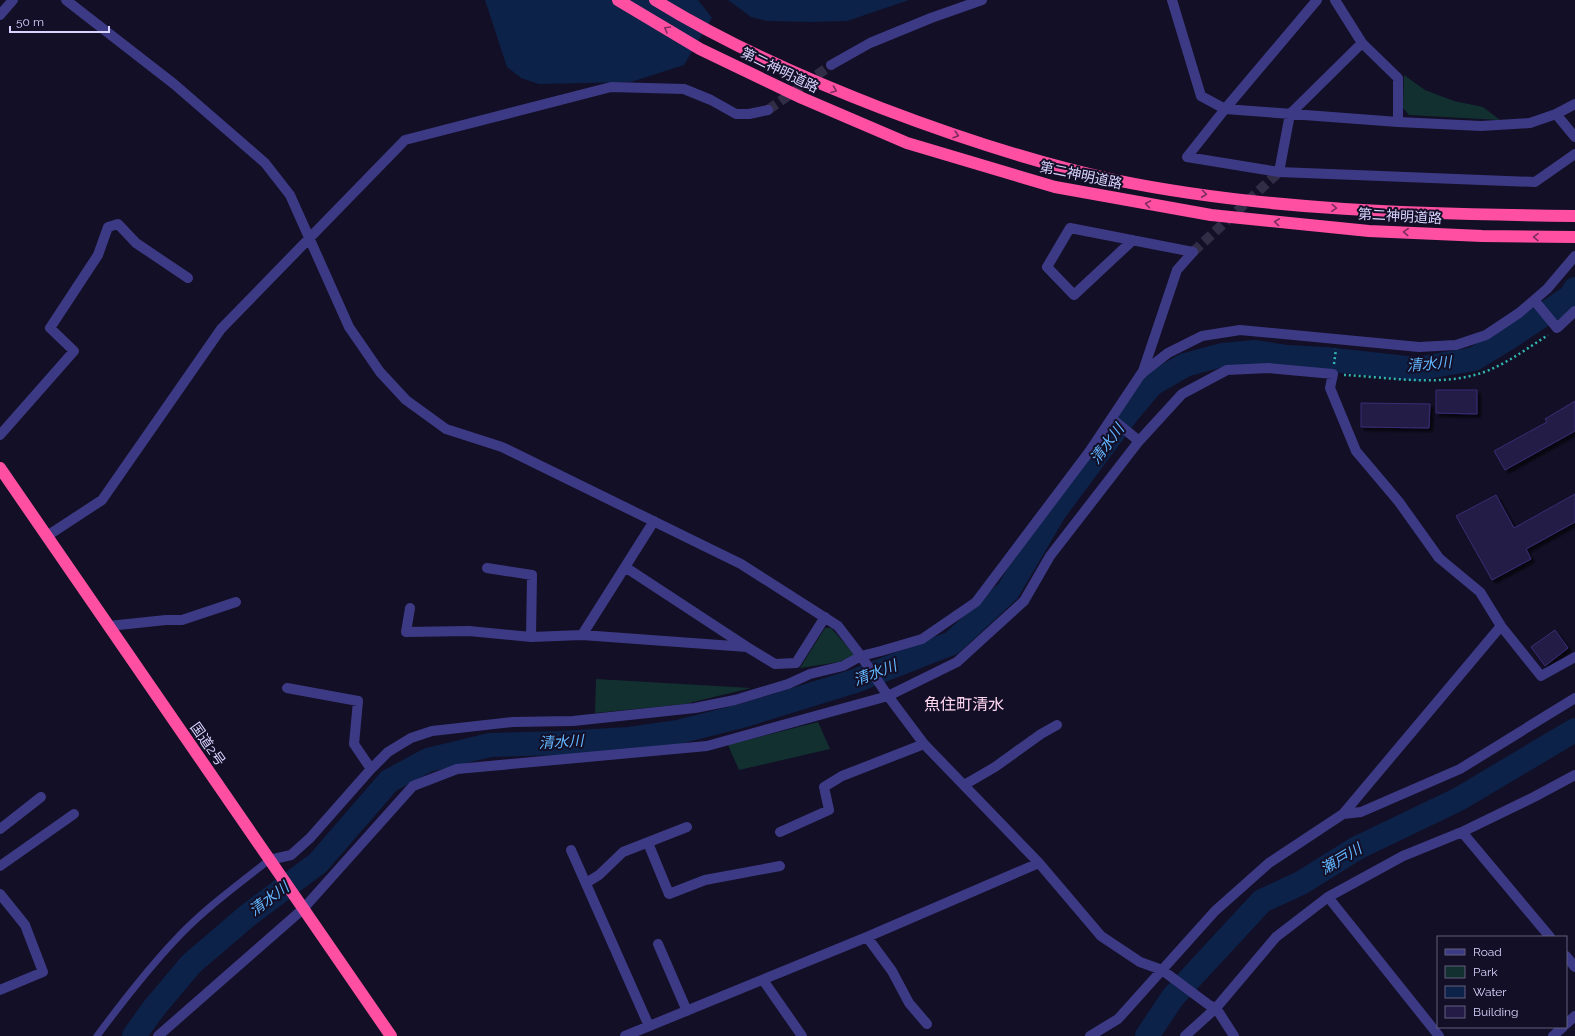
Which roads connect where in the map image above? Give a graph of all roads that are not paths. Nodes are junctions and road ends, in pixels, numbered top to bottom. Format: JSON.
{"nodes":[{"id":1,"x":13,"y":0,"type":"edge"},
{"id":2,"x":66,"y":0,"type":"edge"},
{"id":3,"x":618,"y":0,"type":"edge"},
{"id":4,"x":655,"y":0,"type":"edge"},
{"id":5,"x":982,"y":0,"type":"edge"},
{"id":6,"x":1172,"y":0,"type":"edge"},
{"id":7,"x":1317,"y":0,"type":"edge"},
{"id":8,"x":1335,"y":0,"type":"edge"},
{"id":9,"x":0,"y":15,"type":"edge"},
{"id":10,"x":1362,"y":43,"type":"junction"},
{"id":11,"x":831,"y":65,"type":"tunnel mouth"},
{"id":12,"x":1575,"y":104,"type":"edge"},
{"id":13,"x":1225,"y":109,"type":"junction"},
{"id":14,"x":768,"y":110,"type":"tunnel mouth"},
{"id":15,"x":1290,"y":114,"type":"junction"},
{"id":16,"x":1556,"y":114,"type":"junction"},
{"id":17,"x":1398,"y":122,"type":"junction"},
{"id":18,"x":1575,"y":137,"type":"edge"},
{"id":19,"x":1575,"y":154,"type":"edge"},
{"id":20,"x":1279,"y":172,"type":"junction"},
{"id":21,"x":1575,"y":216,"type":"edge"},
{"id":22,"x":310,"y":236,"type":"junction"},
{"id":23,"x":1575,"y":237,"type":"edge"},
{"id":24,"x":1133,"y":240,"type":"junction"},
{"id":25,"x":1575,"y":256,"type":"edge"},
{"id":26,"x":188,"y":278,"type":"dead end"},
{"id":27,"x":1534,"y":300,"type":"junction"},
{"id":28,"x":1575,"y":311,"type":"edge"},
{"id":29,"x":1142,"y":374,"type":"junction"},
{"id":30,"x":1112,"y":419,"type":"junction"},
{"id":31,"x":0,"y":434,"type":"edge"},
{"id":32,"x":1139,"y":441,"type":"junction"},
{"id":33,"x":0,"y":468,"type":"edge"},
{"id":34,"x":654,"y":521,"type":"junction"},
{"id":35,"x":47,"y":536,"type":"junction"},
{"id":36,"x":486,"y":568,"type":"dead end"},
{"id":37,"x":625,"y":568,"type":"junction"},
{"id":38,"x":236,"y":602,"type":"dead end"},
{"id":39,"x":410,"y":608,"type":"dead end"},
{"id":40,"x":825,"y":617,"type":"junction"},
{"id":41,"x":109,"y":626,"type":"junction"},
{"id":42,"x":1501,"y":626,"type":"junction"},
{"id":43,"x":582,"y":635,"type":"junction"},
{"id":44,"x":531,"y":637,"type":"junction"},
{"id":45,"x":746,"y":647,"type":"junction"},
{"id":46,"x":862,"y":656,"type":"junction"},
{"id":47,"x":1575,"y":657,"type":"edge"},
{"id":48,"x":287,"y":688,"type":"dead end"},
{"id":49,"x":888,"y":696,"type":"junction"},
{"id":50,"x":1575,"y":698,"type":"edge"},
{"id":51,"x":1057,"y":725,"type":"dead end"},
{"id":52,"x":924,"y":744,"type":"junction"},
{"id":53,"x":371,"y":769,"type":"junction"},
{"id":54,"x":1575,"y":775,"type":"edge"},
{"id":55,"x":964,"y":785,"type":"junction"},
{"id":56,"x":41,"y":797,"type":"dead end"},
{"id":57,"x":74,"y":814,"type":"dead end"},
{"id":58,"x":1343,"y":814,"type":"junction"},
{"id":59,"x":687,"y":827,"type":"dead end"},
{"id":60,"x":0,"y":829,"type":"edge"},
{"id":61,"x":780,"y":832,"type":"dead end"},
{"id":62,"x":1462,"y":832,"type":"junction"},
{"id":63,"x":648,"y":843,"type":"junction"},
{"id":64,"x":571,"y":850,"type":"dead end"},
{"id":65,"x":269,"y":860,"type":"junction"},
{"id":66,"x":1039,"y":863,"type":"junction"},
{"id":67,"x":0,"y":866,"type":"edge"},
{"id":68,"x":780,"y":866,"type":"dead end"},
{"id":69,"x":586,"y":883,"type":"junction"},
{"id":70,"x":0,"y":894,"type":"edge"},
{"id":71,"x":1328,"y":897,"type":"junction"},
{"id":72,"x":303,"y":909,"type":"junction"},
{"id":73,"x":1549,"y":936,"type":"edge"},
{"id":74,"x":866,"y":937,"type":"junction"},
{"id":75,"x":658,"y":944,"type":"dead end"},
{"id":76,"x":1567,"y":957,"type":"edge"},
{"id":77,"x":1575,"y":967,"type":"edge"},
{"id":78,"x":1165,"y":973,"type":"junction"},
{"id":79,"x":763,"y":980,"type":"junction"},
{"id":80,"x":0,"y":990,"type":"edge"},
{"id":81,"x":1212,"y":1007,"type":"junction"},
{"id":82,"x":687,"y":1011,"type":"junction"},
{"id":83,"x":1575,"y":1016,"type":"edge"},
{"id":84,"x":1567,"y":1023,"type":"edge"},
{"id":85,"x":927,"y":1024,"type":"dead end"},
{"id":86,"x":649,"y":1026,"type":"junction"},
{"id":87,"x":1562,"y":1028,"type":"edge"},
{"id":88,"x":97,"y":1036,"type":"edge"},
{"id":89,"x":158,"y":1036,"type":"edge"},
{"id":90,"x":391,"y":1036,"type":"edge"},
{"id":91,"x":625,"y":1036,"type":"edge"},
{"id":92,"x":802,"y":1036,"type":"edge"},
{"id":93,"x":1090,"y":1036,"type":"edge"},
{"id":94,"x":1185,"y":1036,"type":"edge"},
{"id":95,"x":1234,"y":1036,"type":"edge"},
{"id":96,"x":1439,"y":1036,"type":"edge"},
{"id":97,"x":1553,"y":1036,"type":"edge"}],
"edges":[{"from":1,"to":9,"type":"street"},
{"from":2,"to":22,"type":"street"},
{"from":23,"to":3,"type":"highway","name":"第二神明道路","one_way":true},
{"from":4,"to":21,"type":"highway","name":"第二神明道路","one_way":true},
{"from":5,"to":11,"type":"street"},
{"from":6,"to":13,"type":"street"},
{"from":7,"to":13,"type":"street"},
{"from":8,"to":10,"type":"street"},
{"from":10,"to":15,"type":"street"},
{"from":10,"to":17,"type":"street"},
{"from":12,"to":16,"type":"street"},
{"from":13,"to":15,"type":"street"},
{"from":13,"to":20,"type":"street"},
{"from":14,"to":22,"type":"street"},
{"from":15,"to":17,"type":"street"},
{"from":15,"to":20,"type":"street"},
{"from":16,"to":17,"type":"street"},
{"from":16,"to":18,"type":"street"},
{"from":19,"to":20,"type":"street"},
{"from":22,"to":34,"type":"street"},
{"from":22,"to":35,"type":"street"},
{"from":24,"to":24,"type":"street"},
{"from":24,"to":29,"type":"street"},
{"from":25,"to":27,"type":"street"},
{"from":26,"to":31,"type":"street"},
{"from":27,"to":28,"type":"street"},
{"from":27,"to":29,"type":"street"},
{"from":29,"to":30,"type":"street"},
{"from":30,"to":32,"type":"street"},
{"from":30,"to":46,"type":"street"},
{"from":32,"to":42,"type":"street"},
{"from":32,"to":49,"type":"street"},
{"from":33,"to":35,"type":"highway","name":"国道2号"},
{"from":34,"to":37,"type":"street"},
{"from":34,"to":40,"type":"street"},
{"from":35,"to":41,"type":"highway","name":"国道2号"},
{"from":36,"to":44,"type":"street"},
{"from":37,"to":43,"type":"street"},
{"from":37,"to":45,"type":"street"},
{"from":38,"to":41,"type":"street"},
{"from":39,"to":44,"type":"street"},
{"from":40,"to":45,"type":"street"},
{"from":40,"to":46,"type":"street"},
{"from":41,"to":65,"type":"highway","name":"国道2号"},
{"from":42,"to":47,"type":"street"},
{"from":42,"to":58,"type":"street"},
{"from":43,"to":44,"type":"street"},
{"from":43,"to":45,"type":"street"},
{"from":46,"to":49,"type":"street"},
{"from":46,"to":53,"type":"street"},
{"from":48,"to":53,"type":"street"},
{"from":49,"to":52,"type":"street"},
{"from":49,"to":72,"type":"street"},
{"from":50,"to":58,"type":"street"},
{"from":51,"to":55,"type":"street"},
{"from":52,"to":55,"type":"street"},
{"from":52,"to":61,"type":"street"},
{"from":53,"to":65,"type":"street"},
{"from":54,"to":62,"type":"street"},
{"from":55,"to":66,"type":"street"},
{"from":56,"to":60,"type":"street"},
{"from":57,"to":67,"type":"street"},
{"from":58,"to":78,"type":"street"},
{"from":59,"to":63,"type":"street"},
{"from":62,"to":71,"type":"street"},
{"from":62,"to":73,"type":"street"},
{"from":63,"to":68,"type":"street"},
{"from":63,"to":69,"type":"street"},
{"from":64,"to":69,"type":"street"},
{"from":65,"to":72,"type":"highway","name":"国道2号"},
{"from":65,"to":88,"type":"lane"},
{"from":66,"to":74,"type":"street"},
{"from":66,"to":78,"type":"street"},
{"from":69,"to":86,"type":"street"},
{"from":70,"to":80,"type":"street"},
{"from":71,"to":81,"type":"street"},
{"from":71,"to":96,"type":"street"},
{"from":72,"to":89,"type":"street"},
{"from":72,"to":90,"type":"highway","name":"国道2号"},
{"from":74,"to":79,"type":"street"},
{"from":74,"to":85,"type":"street"},
{"from":75,"to":82,"type":"street"},
{"from":76,"to":77,"type":"street"},
{"from":78,"to":81,"type":"street"},
{"from":78,"to":93,"type":"street"},
{"from":79,"to":82,"type":"street"},
{"from":79,"to":92,"type":"street"},
{"from":81,"to":94,"type":"street"},
{"from":81,"to":95,"type":"street"},
{"from":82,"to":86,"type":"street"},
{"from":83,"to":84,"type":"street"},
{"from":86,"to":91,"type":"street"},
{"from":87,"to":97,"type":"street"}]}
